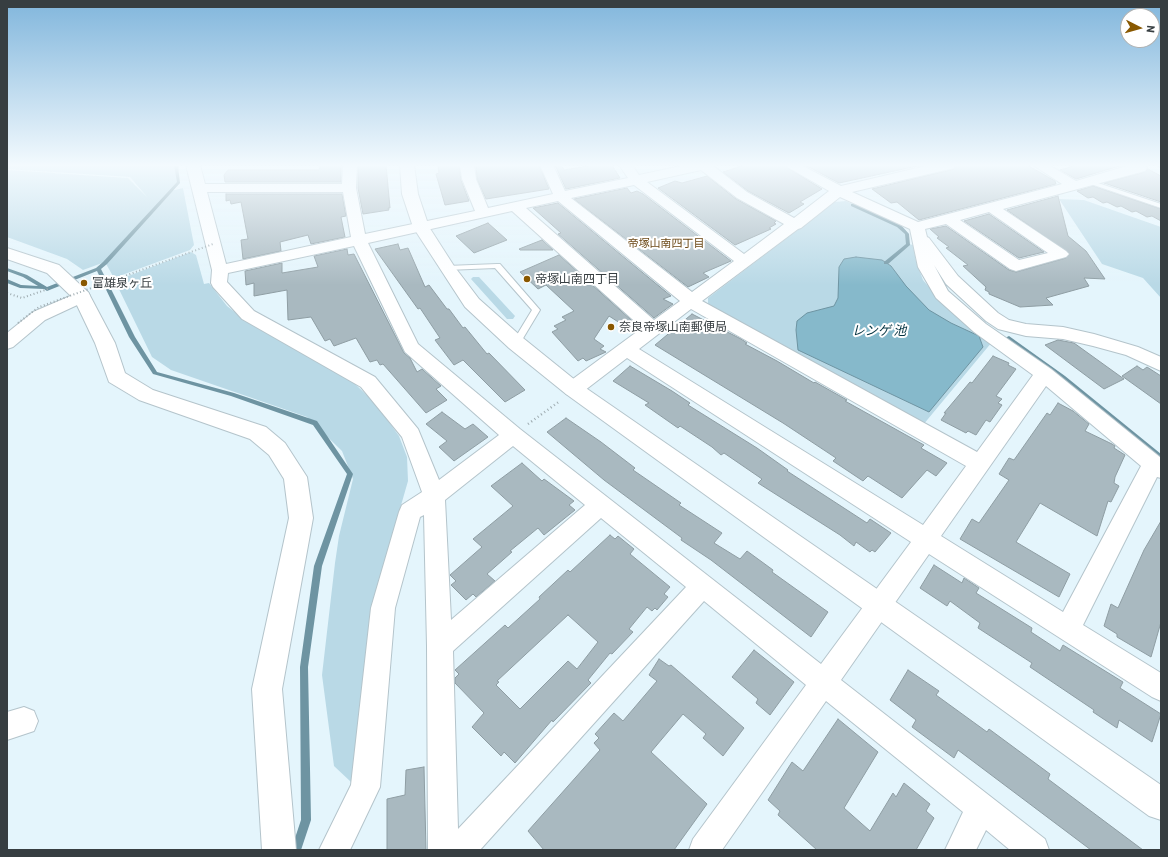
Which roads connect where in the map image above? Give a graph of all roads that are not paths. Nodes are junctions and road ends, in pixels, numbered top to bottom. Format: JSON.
{"nodes":[{"id":1,"x":203,"y":205,"type":"edge"},
{"id":2,"x":353,"y":205,"type":"edge"},
{"id":3,"x":414,"y":205,"type":"edge"},
{"id":4,"x":480,"y":205,"type":"edge"},
{"id":5,"x":520,"y":205,"type":"edge"},
{"id":6,"x":571,"y":205,"type":"edge"},
{"id":7,"x":669,"y":205,"type":"edge"},
{"id":8,"x":760,"y":205,"type":"edge"},
{"id":9,"x":822,"y":205,"type":"edge"},
{"id":10,"x":866,"y":205,"type":"edge"},
{"id":11,"x":1003,"y":205,"type":"edge"},
{"id":12,"x":515,"y":206,"type":"junction"},
{"id":13,"x":992,"y":208,"type":"junction"},
{"id":14,"x":483,"y":213,"type":"junction"},
{"id":15,"x":949,"y":219,"type":"junction"},
{"id":16,"x":796,"y":225,"type":"junction"},
{"id":17,"x":421,"y":227,"type":"junction"},
{"id":18,"x":918,"y":230,"type":"junction"},
{"id":19,"x":360,"y":240,"type":"junction"},
{"id":20,"x":7,"y":253,"type":"edge"},
{"id":21,"x":744,"y":261,"type":"junction"},
{"id":22,"x":447,"y":268,"type":"junction"},
{"id":23,"x":220,"y":270,"type":"junction"},
{"id":24,"x":75,"y":289,"type":"junction"},
{"id":25,"x":691,"y":302,"type":"junction"},
{"id":26,"x":654,"y":329,"type":"junction"},
{"id":27,"x":7,"y":343,"type":"edge"},
{"id":28,"x":516,"y":343,"type":"junction"},
{"id":29,"x":627,"y":350,"type":"junction"},
{"id":30,"x":1161,"y":365,"type":"edge"},
{"id":31,"x":1044,"y":374,"type":"junction"},
{"id":32,"x":573,"y":389,"type":"junction"},
{"id":33,"x":513,"y":435,"type":"junction"},
{"id":34,"x":980,"y":464,"type":"junction"},
{"id":35,"x":1157,"y":467,"type":"edge"},
{"id":36,"x":434,"y":496,"type":"junction"},
{"id":37,"x":600,"y":505,"type":"junction"},
{"id":38,"x":926,"y":539,"type":"junction"},
{"id":39,"x":702,"y":586,"type":"junction"},
{"id":40,"x":879,"y":605,"type":"junction"},
{"id":41,"x":1068,"y":629,"type":"junction"},
{"id":42,"x":440,"y":646,"type":"junction"},
{"id":43,"x":823,"y":683,"type":"junction"},
{"id":44,"x":1161,"y":688,"type":"edge"},
{"id":45,"x":1161,"y":804,"type":"edge"},
{"id":46,"x":981,"y":808,"type":"junction"},
{"id":47,"x":279,"y":850,"type":"edge"},
{"id":48,"x":334,"y":850,"type":"edge"},
{"id":49,"x":443,"y":850,"type":"edge"},
{"id":50,"x":459,"y":850,"type":"edge"},
{"id":51,"x":704,"y":850,"type":"edge"},
{"id":52,"x":960,"y":850,"type":"edge"},
{"id":53,"x":1034,"y":850,"type":"edge"}],
"edges":[{"from":1,"to":23,"type":"street"},
{"from":2,"to":19,"type":"street"},
{"from":3,"to":17,"type":"street"},
{"from":4,"to":14,"type":"street"},
{"from":5,"to":12,"type":"street"},
{"from":6,"to":25,"type":"street"},
{"from":7,"to":21,"type":"street"},
{"from":8,"to":16,"type":"street"},
{"from":9,"to":16,"type":"street"},
{"from":10,"to":18,"type":"street"},
{"from":11,"to":13,"type":"street"},
{"from":12,"to":14,"type":"street"},
{"from":12,"to":26,"type":"street"},
{"from":13,"to":15,"type":"street"},
{"from":13,"to":15,"type":"street"},
{"from":14,"to":17,"type":"street"},
{"from":15,"to":18,"type":"street"},
{"from":16,"to":21,"type":"street"},
{"from":17,"to":19,"type":"street"},
{"from":17,"to":22,"type":"street"},
{"from":18,"to":30,"type":"street"},
{"from":18,"to":31,"type":"street"},
{"from":19,"to":23,"type":"street"},
{"from":19,"to":33,"type":"street"},
{"from":20,"to":24,"type":"street"},
{"from":21,"to":25,"type":"street"},
{"from":22,"to":28,"type":"street"},
{"from":22,"to":28,"type":"lane"},
{"from":23,"to":36,"type":"street"},
{"from":24,"to":27,"type":"street"},
{"from":24,"to":47,"type":"street"},
{"from":25,"to":26,"type":"street"},
{"from":25,"to":34,"type":"street"},
{"from":26,"to":29,"type":"street"},
{"from":28,"to":32,"type":"street"},
{"from":29,"to":32,"type":"street"},
{"from":29,"to":38,"type":"street"},
{"from":31,"to":34,"type":"street"},
{"from":31,"to":35,"type":"street"},
{"from":32,"to":40,"type":"street"},
{"from":33,"to":36,"type":"street"},
{"from":33,"to":37,"type":"street"},
{"from":34,"to":38,"type":"street"},
{"from":35,"to":41,"type":"street"},
{"from":36,"to":42,"type":"street"},
{"from":36,"to":48,"type":"street"},
{"from":37,"to":39,"type":"street"},
{"from":37,"to":42,"type":"street"},
{"from":38,"to":40,"type":"street"},
{"from":38,"to":41,"type":"street"},
{"from":39,"to":43,"type":"street"},
{"from":39,"to":50,"type":"street"},
{"from":40,"to":43,"type":"street"},
{"from":40,"to":45,"type":"street"},
{"from":41,"to":44,"type":"street"},
{"from":42,"to":49,"type":"street"},
{"from":43,"to":46,"type":"street"},
{"from":43,"to":51,"type":"street"},
{"from":46,"to":52,"type":"street"},
{"from":46,"to":53,"type":"street"}]}
